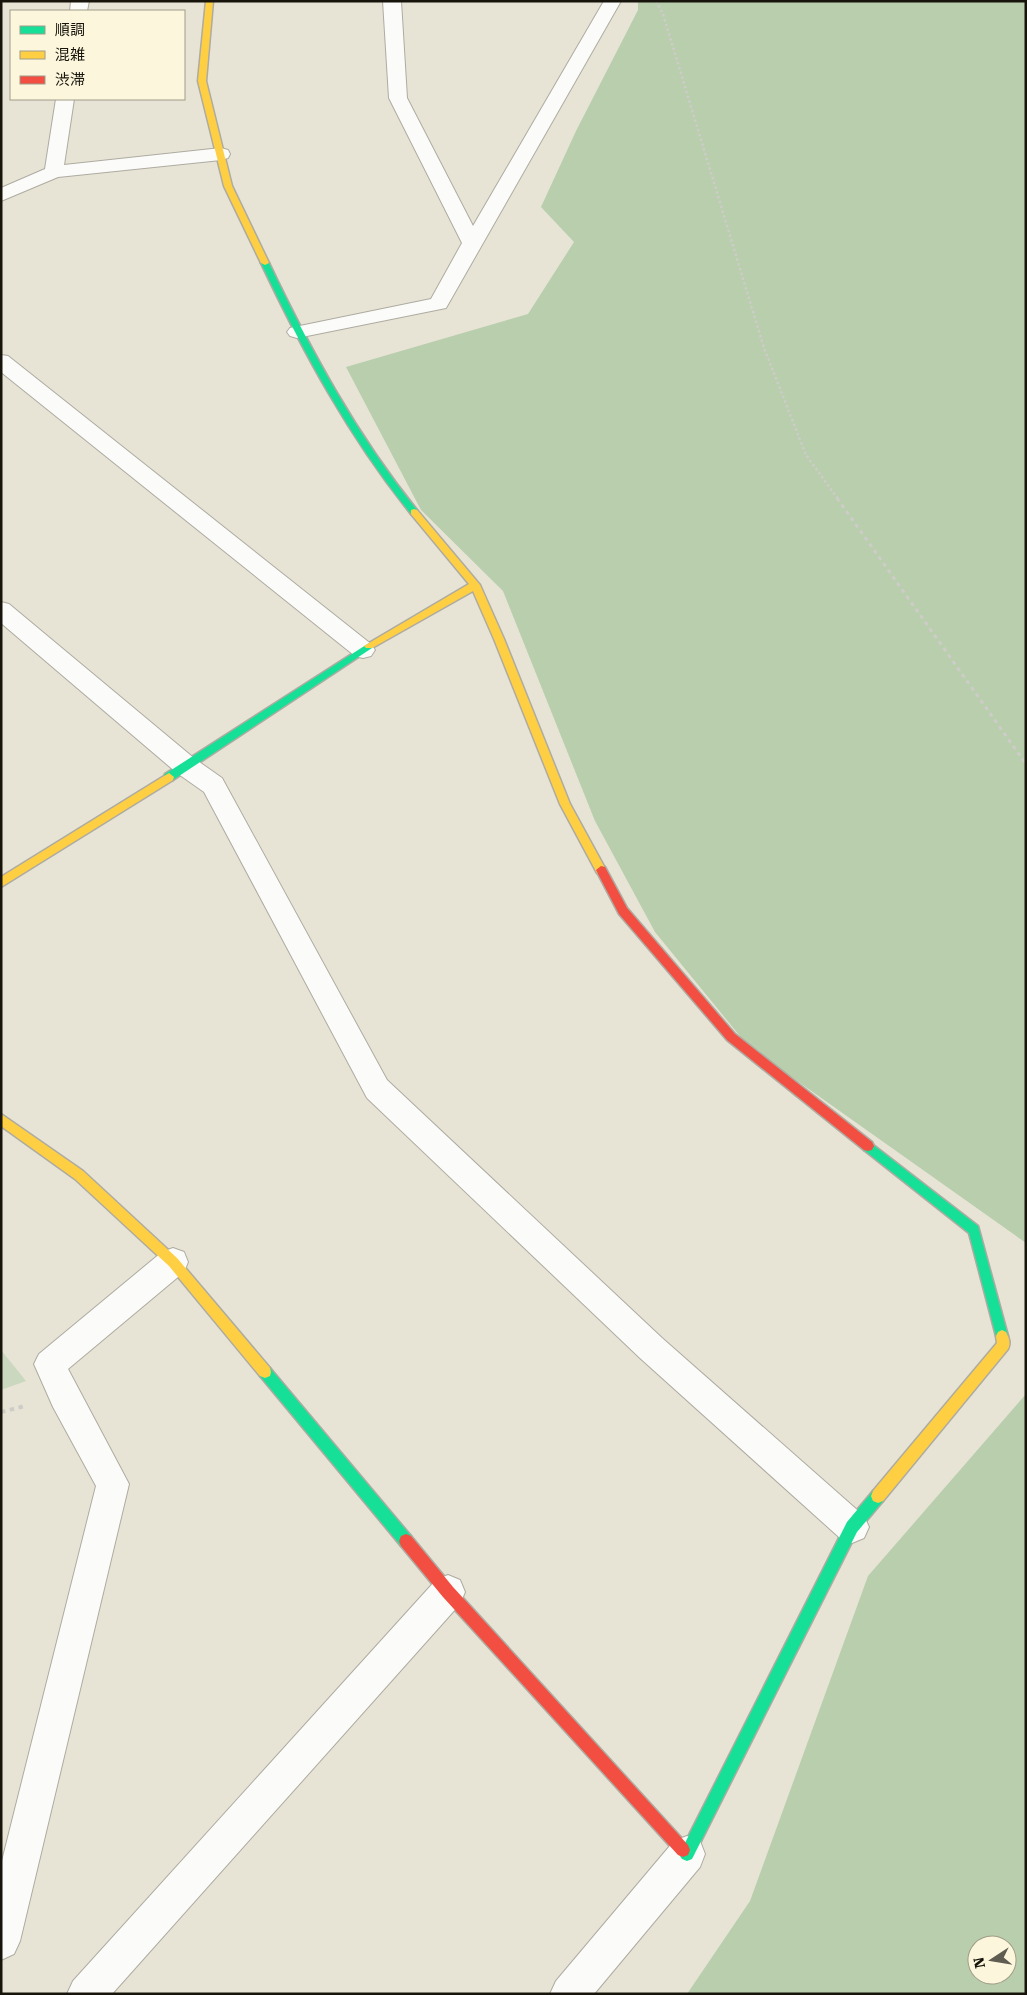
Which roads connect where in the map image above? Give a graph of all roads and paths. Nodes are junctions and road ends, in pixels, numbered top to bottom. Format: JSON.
{"nodes":[{"id":1,"x":210,"y":1,"type":"edge"},
{"id":2,"x":392,"y":1,"type":"edge"},
{"id":3,"x":613,"y":1,"type":"edge"},
{"id":4,"x":656,"y":1,"type":"edge"},
{"id":5,"x":65,"y":100,"type":"edge"},
{"id":6,"x":221,"y":154,"type":"junction"},
{"id":7,"x":54,"y":172,"type":"junction"},
{"id":8,"x":1,"y":195,"type":"edge"},
{"id":9,"x":472,"y":243,"type":"junction"},
{"id":10,"x":297,"y":332,"type":"junction"},
{"id":11,"x":1,"y":361,"type":"edge"},
{"id":12,"x":475,"y":585,"type":"junction"},
{"id":13,"x":1,"y":610,"type":"edge"},
{"id":14,"x":363,"y":650,"type":"junction"},
{"id":15,"x":1026,"y":764,"type":"edge"},
{"id":16,"x":186,"y":766,"type":"junction"},
{"id":17,"x":1,"y":883,"type":"edge"},
{"id":18,"x":1,"y":1119,"type":"edge"},
{"id":19,"x":173,"y":1262,"type":"junction"},
{"id":20,"x":852,"y":1527,"type":"junction"},
{"id":21,"x":448,"y":1592,"type":"junction"},
{"id":22,"x":687,"y":1854,"type":"junction"},
{"id":23,"x":1,"y":1941,"type":"edge"},
{"id":24,"x":86,"y":1994,"type":"edge"},
{"id":25,"x":569,"y":1994,"type":"edge"}],
"edges":[{"from":1,"to":6,"type":"street"},
{"from":2,"to":9,"type":"street"},
{"from":3,"to":9,"type":"street"},
{"from":4,"to":15,"type":"path"},
{"from":5,"to":7,"type":"street"},
{"from":6,"to":7,"type":"street"},
{"from":6,"to":10,"type":"street"},
{"from":7,"to":8,"type":"street"},
{"from":9,"to":10,"type":"street"},
{"from":10,"to":12,"type":"street"},
{"from":11,"to":14,"type":"street"},
{"from":12,"to":14,"type":"street"},
{"from":12,"to":20,"type":"street"},
{"from":13,"to":16,"type":"street"},
{"from":14,"to":16,"type":"street"},
{"from":16,"to":17,"type":"street"},
{"from":16,"to":20,"type":"street"},
{"from":18,"to":19,"type":"street"},
{"from":19,"to":21,"type":"street"},
{"from":19,"to":23,"type":"street"},
{"from":20,"to":22,"type":"street"},
{"from":21,"to":22,"type":"street"},
{"from":21,"to":24,"type":"street"},
{"from":22,"to":25,"type":"street"}]}
